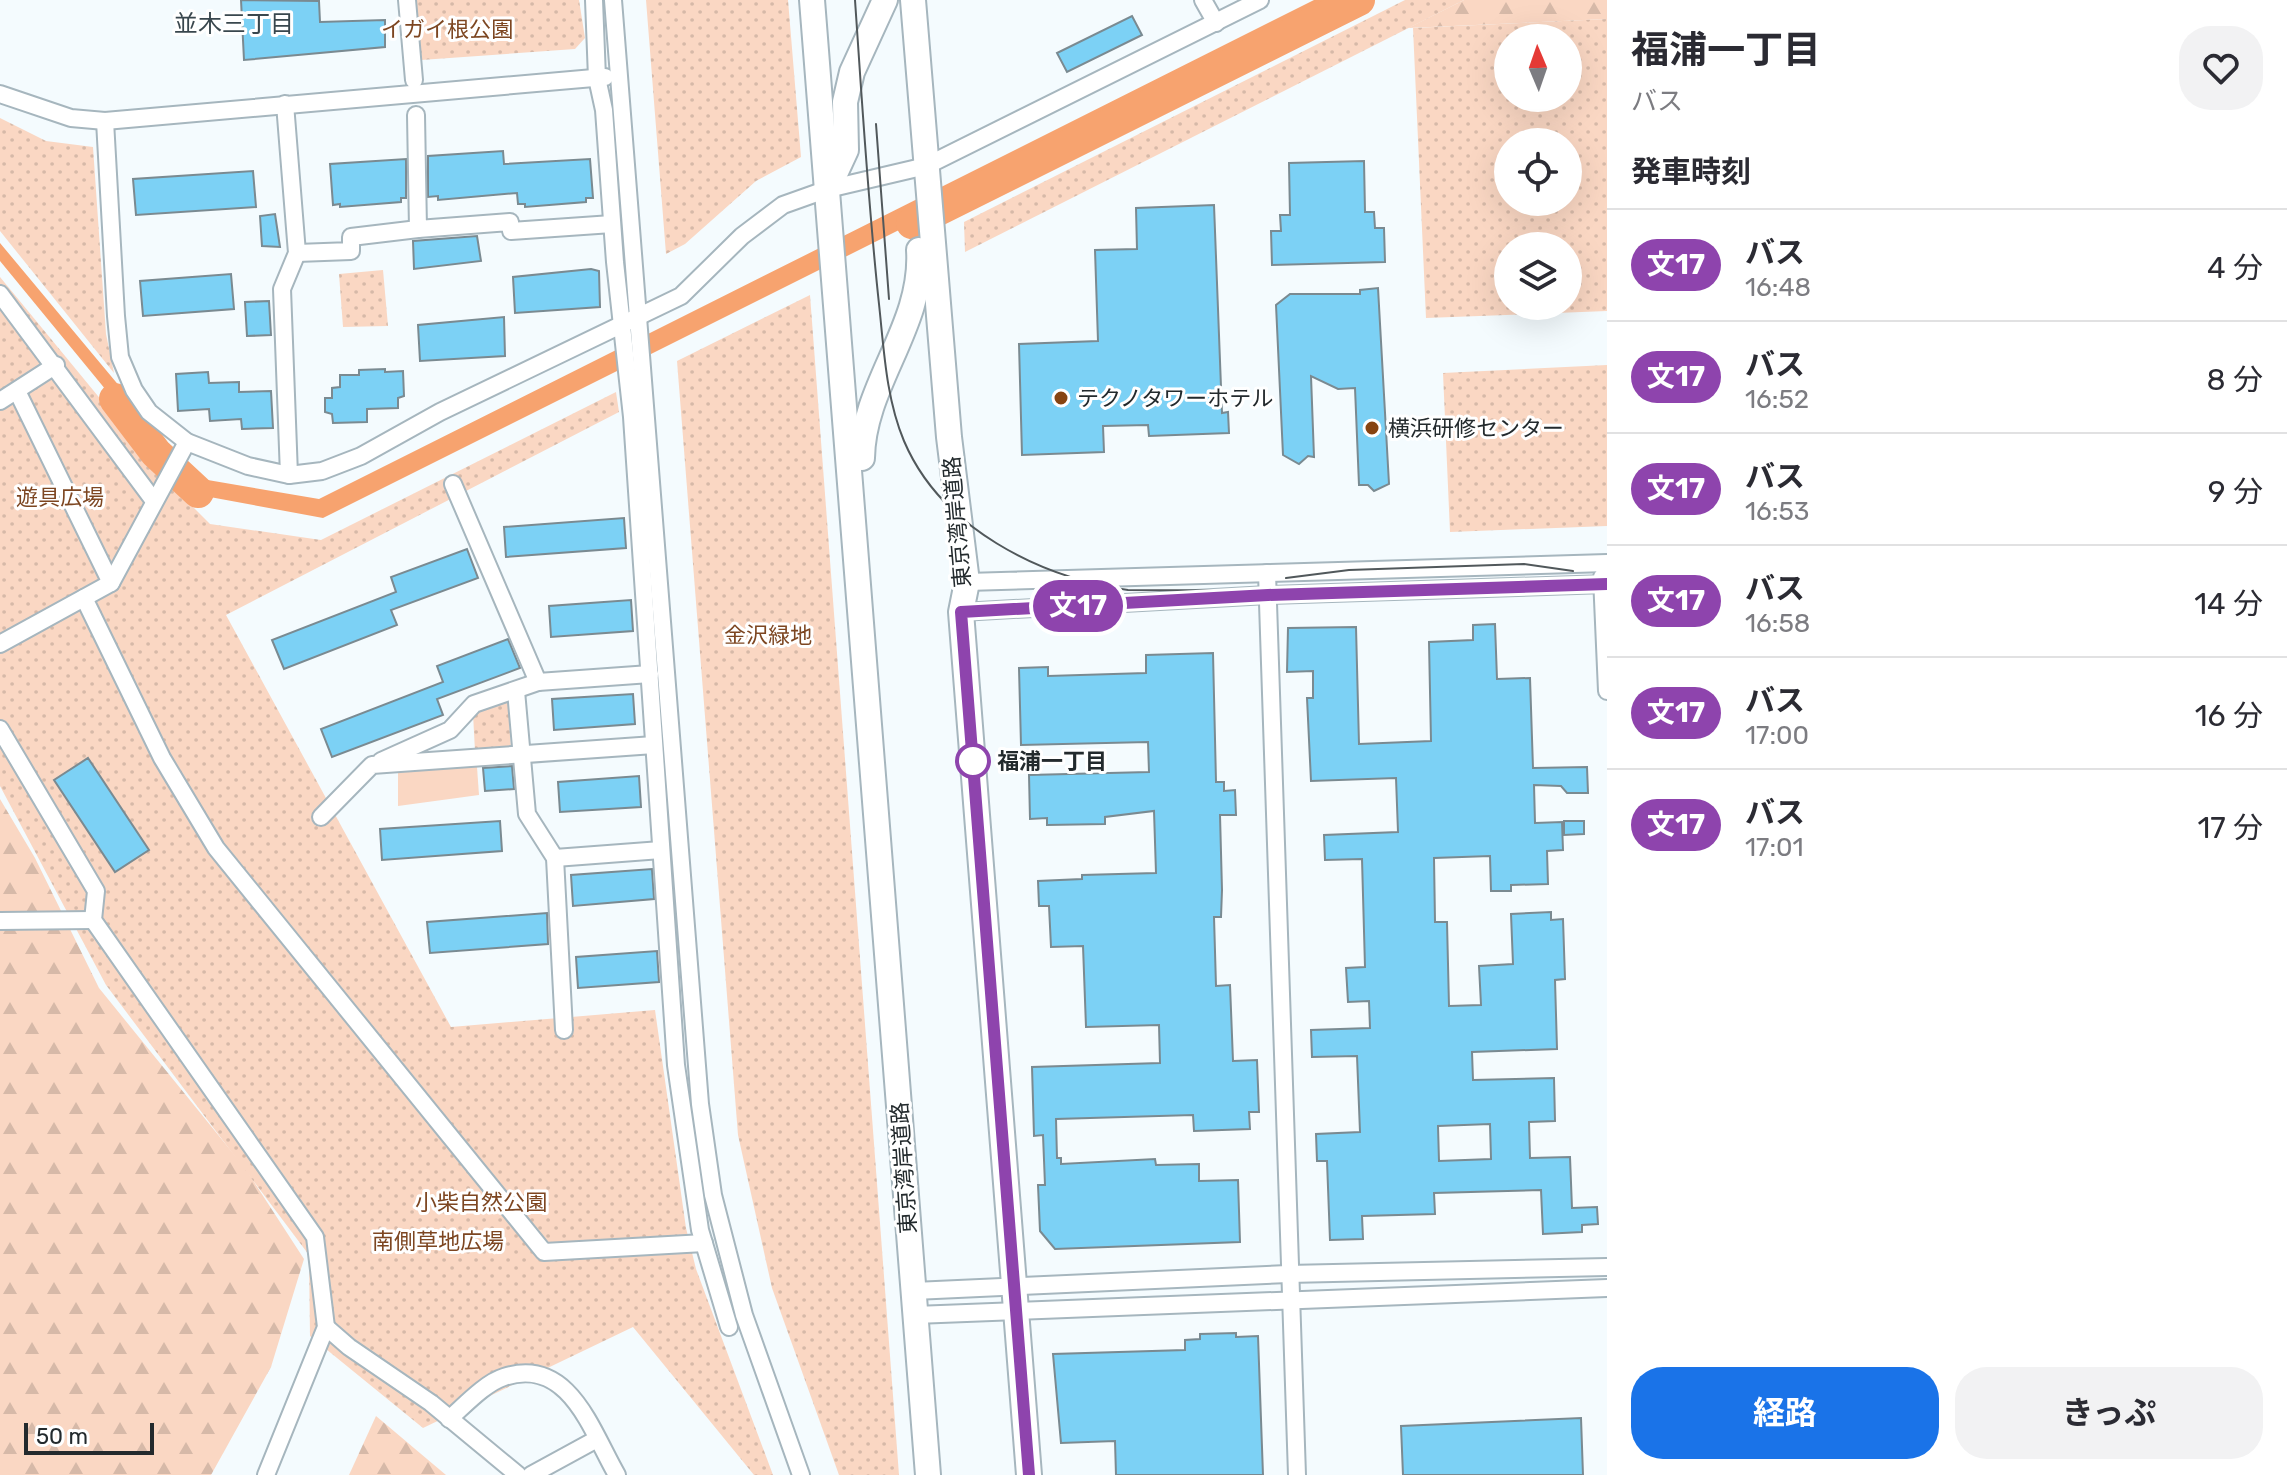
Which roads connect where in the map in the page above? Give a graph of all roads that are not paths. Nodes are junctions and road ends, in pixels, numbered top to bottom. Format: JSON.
{"nodes":[{"id":1,"x":407,"y":0,"type":"edge"},
{"id":2,"x":594,"y":0,"type":"edge"},
{"id":3,"x":613,"y":0,"type":"edge"},
{"id":4,"x":812,"y":0,"type":"edge"},
{"id":5,"x":885,"y":0,"type":"edge"},
{"id":6,"x":913,"y":0,"type":"edge"},
{"id":7,"x":1203,"y":0,"type":"edge"},
{"id":8,"x":1260,"y":0,"type":"edge"},
{"id":9,"x":1216,"y":23,"type":"junction"},
{"id":10,"x":618,"y":76,"type":"junction"},
{"id":11,"x":597,"y":78,"type":"junction"},
{"id":12,"x":414,"y":80,"type":"dead end"},
{"id":13,"x":0,"y":94,"type":"edge"},
{"id":14,"x":285,"y":104,"type":"junction"},
{"id":15,"x":416,"y":115,"type":"dead end"},
{"id":16,"x":105,"y":121,"type":"junction"},
{"id":17,"x":926,"y":166,"type":"junction"},
{"id":18,"x":828,"y":189,"type":"junction"},
{"id":19,"x":612,"y":224,"type":"junction"},
{"id":20,"x":418,"y":229,"type":"junction"},
{"id":21,"x":297,"y":253,"type":"junction"},
{"id":22,"x":0,"y":294,"type":"edge"},
{"id":23,"x":639,"y":313,"type":"junction"},
{"id":24,"x":622,"y":322,"type":"junction"},
{"id":25,"x":56,"y":365,"type":"junction"},
{"id":26,"x":636,"y":378,"type":"junction"},
{"id":27,"x":17,"y":391,"type":"junction"},
{"id":28,"x":0,"y":401,"type":"edge"},
{"id":29,"x":184,"y":447,"type":"junction"},
{"id":30,"x":289,"y":475,"type":"junction"},
{"id":31,"x":453,"y":484,"type":"dead end"},
{"id":32,"x":154,"y":501,"type":"junction"},
{"id":33,"x":1604,"y":563,"type":"edge"},
{"id":34,"x":1267,"y":573,"type":"junction"},
{"id":35,"x":967,"y":582,"type":"junction"},
{"id":36,"x":111,"y":583,"type":"junction"},
{"id":37,"x":1605,"y":584,"type":"edge"},
{"id":38,"x":1268,"y":595,"type":"junction"},
{"id":39,"x":84,"y":598,"type":"junction"},
{"id":40,"x":961,"y":612,"type":"junction"},
{"id":41,"x":863,"y":616,"type":"junction"},
{"id":42,"x":0,"y":644,"type":"edge"},
{"id":43,"x":650,"y":674,"type":"junction"},
{"id":44,"x":538,"y":682,"type":"junction"},
{"id":45,"x":516,"y":691,"type":"junction"},
{"id":46,"x":1607,"y":691,"type":"edge"},
{"id":47,"x":0,"y":729,"type":"edge"},
{"id":48,"x":654,"y":745,"type":"junction"},
{"id":49,"x":522,"y":756,"type":"junction"},
{"id":50,"x":372,"y":765,"type":"junction"},
{"id":51,"x":321,"y":817,"type":"dead end"},
{"id":52,"x":661,"y":850,"type":"junction"},
{"id":53,"x":555,"y":858,"type":"junction"},
{"id":54,"x":93,"y":920,"type":"junction"},
{"id":55,"x":0,"y":921,"type":"edge"},
{"id":56,"x":564,"y":1030,"type":"dead end"},
{"id":57,"x":704,"y":1243,"type":"junction"},
{"id":58,"x":1607,"y":1267,"type":"edge"},
{"id":59,"x":1288,"y":1274,"type":"junction"},
{"id":60,"x":1607,"y":1288,"type":"edge"},
{"id":61,"x":1016,"y":1299,"type":"junction"},
{"id":62,"x":1289,"y":1300,"type":"junction"},
{"id":63,"x":914,"y":1303,"type":"junction"},
{"id":64,"x":326,"y":1327,"type":"junction"},
{"id":65,"x":729,"y":1327,"type":"dead end"},
{"id":66,"x":449,"y":1419,"type":"junction"},
{"id":67,"x":597,"y":1439,"type":"junction"},
{"id":68,"x":266,"y":1475,"type":"edge"},
{"id":69,"x":518,"y":1475,"type":"edge"},
{"id":70,"x":531,"y":1475,"type":"edge"},
{"id":71,"x":617,"y":1475,"type":"edge"},
{"id":72,"x":801,"y":1475,"type":"edge"},
{"id":73,"x":928,"y":1475,"type":"edge"},
{"id":74,"x":1029,"y":1475,"type":"edge"},
{"id":75,"x":1297,"y":1475,"type":"edge"}],
"edges":[{"from":1,"to":12,"type":"street"},
{"from":2,"to":11,"type":"street"},
{"from":3,"to":10,"type":"street"},
{"from":4,"to":18,"type":"highway","name":"東京湾岸道路"},
{"from":5,"to":18,"type":"highway"},
{"from":6,"to":17,"type":"highway","name":"東京湾岸道路"},
{"from":7,"to":9,"type":"street"},
{"from":8,"to":9,"type":"street"},
{"from":9,"to":17,"type":"street"},
{"from":10,"to":11,"type":"street"},
{"from":10,"to":23,"type":"street"},
{"from":11,"to":14,"type":"street"},
{"from":11,"to":19,"type":"street"},
{"from":13,"to":16,"type":"street"},
{"from":14,"to":16,"type":"street"},
{"from":14,"to":21,"type":"street"},
{"from":15,"to":20,"type":"street"},
{"from":16,"to":29,"type":"street"},
{"from":17,"to":18,"type":"street"},
{"from":17,"to":35,"type":"highway","name":"東京湾岸道路"},
{"from":17,"to":41,"type":"highway"},
{"from":18,"to":23,"type":"street"},
{"from":18,"to":41,"type":"highway","name":"東京湾岸道路"},
{"from":19,"to":20,"type":"street"},
{"from":19,"to":24,"type":"street"},
{"from":20,"to":21,"type":"street"},
{"from":21,"to":30,"type":"street"},
{"from":22,"to":25,"type":"street"},
{"from":23,"to":24,"type":"street"},
{"from":23,"to":26,"type":"street"},
{"from":24,"to":26,"type":"street"},
{"from":24,"to":30,"type":"street"},
{"from":25,"to":27,"type":"street"},
{"from":25,"to":32,"type":"street"},
{"from":26,"to":43,"type":"street"},
{"from":26,"to":72,"type":"street"},
{"from":27,"to":28,"type":"street"},
{"from":27,"to":36,"type":"street"},
{"from":29,"to":30,"type":"street"},
{"from":29,"to":32,"type":"street"},
{"from":31,"to":44,"type":"street"},
{"from":32,"to":36,"type":"street"},
{"from":33,"to":34,"type":"street"},
{"from":33,"to":37,"type":"street"},
{"from":34,"to":35,"type":"street"},
{"from":34,"to":38,"type":"street"},
{"from":35,"to":40,"type":"highway","name":"東京湾岸道路"},
{"from":36,"to":39,"type":"street"},
{"from":37,"to":38,"type":"street"},
{"from":37,"to":46,"type":"street"},
{"from":38,"to":40,"type":"street"},
{"from":38,"to":59,"type":"street"},
{"from":39,"to":42,"type":"street"},
{"from":39,"to":57,"type":"street"},
{"from":40,"to":61,"type":"highway","name":"東京湾岸道路"},
{"from":41,"to":63,"type":"highway","name":"東京湾岸道路"},
{"from":43,"to":44,"type":"street"},
{"from":43,"to":48,"type":"street"},
{"from":44,"to":45,"type":"street"},
{"from":45,"to":49,"type":"street"},
{"from":45,"to":50,"type":"street"},
{"from":47,"to":54,"type":"street"},
{"from":48,"to":49,"type":"street"},
{"from":48,"to":52,"type":"street"},
{"from":49,"to":50,"type":"street"},
{"from":49,"to":53,"type":"street"},
{"from":50,"to":51,"type":"street"},
{"from":52,"to":53,"type":"street"},
{"from":52,"to":57,"type":"street"},
{"from":53,"to":56,"type":"street"},
{"from":54,"to":55,"type":"street"},
{"from":54,"to":64,"type":"street"},
{"from":57,"to":65,"type":"street"},
{"from":58,"to":59,"type":"street"},
{"from":59,"to":61,"type":"street"},
{"from":59,"to":62,"type":"street"},
{"from":60,"to":62,"type":"street"},
{"from":61,"to":62,"type":"street"},
{"from":61,"to":63,"type":"street"},
{"from":61,"to":63,"type":"street"},
{"from":61,"to":74,"type":"highway","name":"東京湾岸道路"},
{"from":62,"to":75,"type":"street"},
{"from":63,"to":73,"type":"highway","name":"東京湾岸道路"},
{"from":64,"to":66,"type":"street"},
{"from":64,"to":68,"type":"street"},
{"from":66,"to":67,"type":"street"},
{"from":66,"to":69,"type":"street"},
{"from":67,"to":70,"type":"street"},
{"from":67,"to":71,"type":"street"}]}
